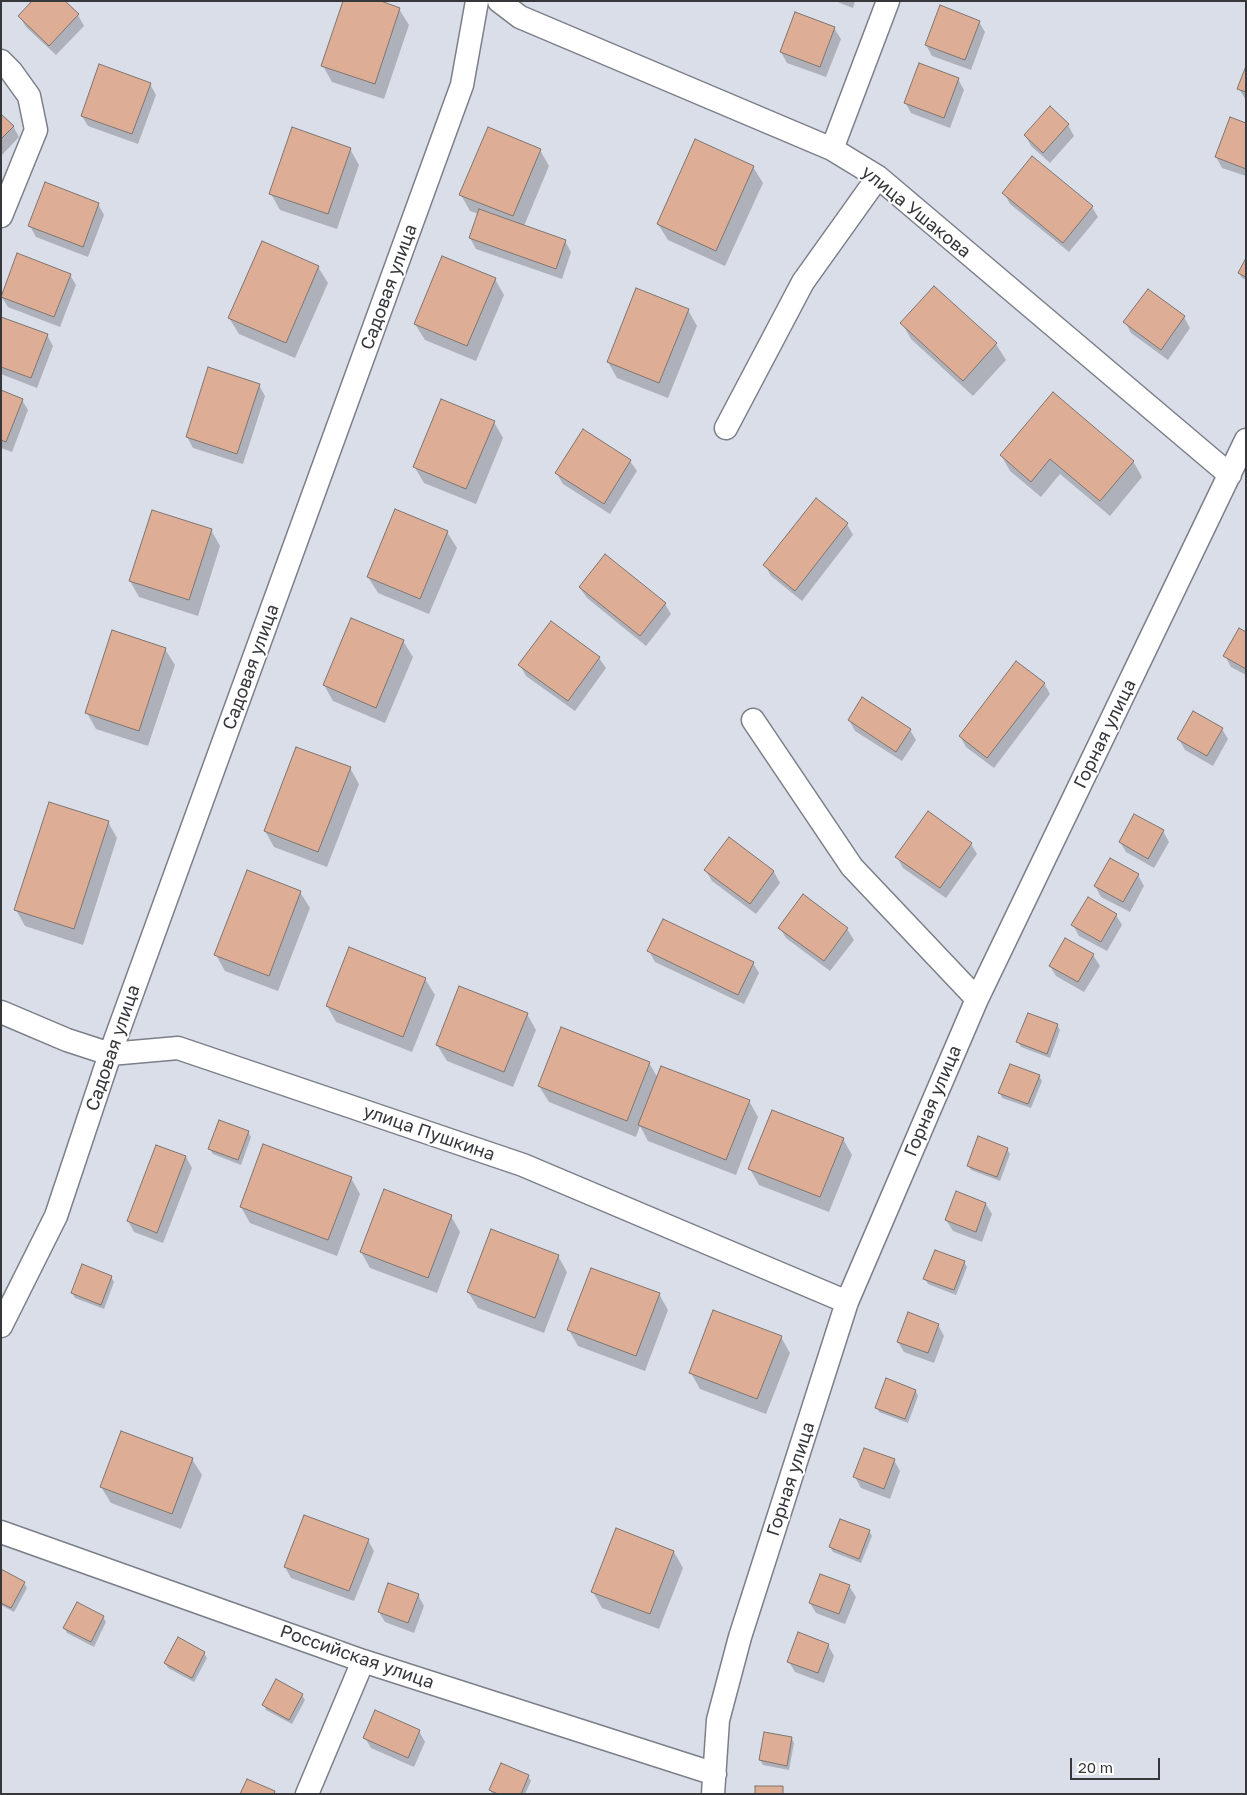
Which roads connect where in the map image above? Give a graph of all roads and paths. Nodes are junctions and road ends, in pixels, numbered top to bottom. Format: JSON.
{"nodes":[{"id":1,"x":477,"y":1,"type":"edge"},
{"id":2,"x":499,"y":1,"type":"edge"},
{"id":3,"x":888,"y":1,"type":"edge"},
{"id":4,"x":1,"y":61,"type":"edge"},
{"id":5,"x":832,"y":149,"type":"junction"},
{"id":6,"x":878,"y":177,"type":"junction"},
{"id":7,"x":1,"y":216,"type":"edge"},
{"id":8,"x":726,"y":428,"type":"dead end"},
{"id":9,"x":1246,"y":440,"type":"edge"},
{"id":10,"x":1230,"y":475,"type":"junction"},
{"id":11,"x":753,"y":720,"type":"dead end"},
{"id":12,"x":977,"y":999,"type":"junction"},
{"id":13,"x":1,"y":1012,"type":"edge"},
{"id":14,"x":110,"y":1054,"type":"junction"},
{"id":15,"x":847,"y":1302,"type":"junction"},
{"id":16,"x":1,"y":1326,"type":"edge"},
{"id":17,"x":1,"y":1532,"type":"edge"},
{"id":18,"x":364,"y":1661,"type":"junction"},
{"id":19,"x":714,"y":1784,"type":"edge"},
{"id":20,"x":307,"y":1794,"type":"edge"}],
"edges":[{"from":1,"to":14,"type":"street","name":"Садовая улица"},
{"from":2,"to":5,"type":"street","name":"улица Ушакова"},
{"from":3,"to":5,"type":"street"},
{"from":4,"to":7,"type":"street"},
{"from":5,"to":6,"type":"street","name":"улица Ушакова"},
{"from":6,"to":8,"type":"street"},
{"from":6,"to":10,"type":"street","name":"улица Ушакова"},
{"from":9,"to":10,"type":"street","name":"Горная улица"},
{"from":10,"to":12,"type":"street","name":"Горная улица"},
{"from":11,"to":12,"type":"street"},
{"from":12,"to":15,"type":"street","name":"Горная улица"},
{"from":13,"to":14,"type":"street","name":"улица Пушкина"},
{"from":14,"to":15,"type":"street","name":"улица Пушкина"},
{"from":14,"to":16,"type":"street","name":"Садовая улица"},
{"from":15,"to":19,"type":"street","name":"Горная улица"},
{"from":17,"to":18,"type":"street","name":"Российская улица"},
{"from":18,"to":19,"type":"street","name":"Российская улица"},
{"from":18,"to":20,"type":"street"}]}
